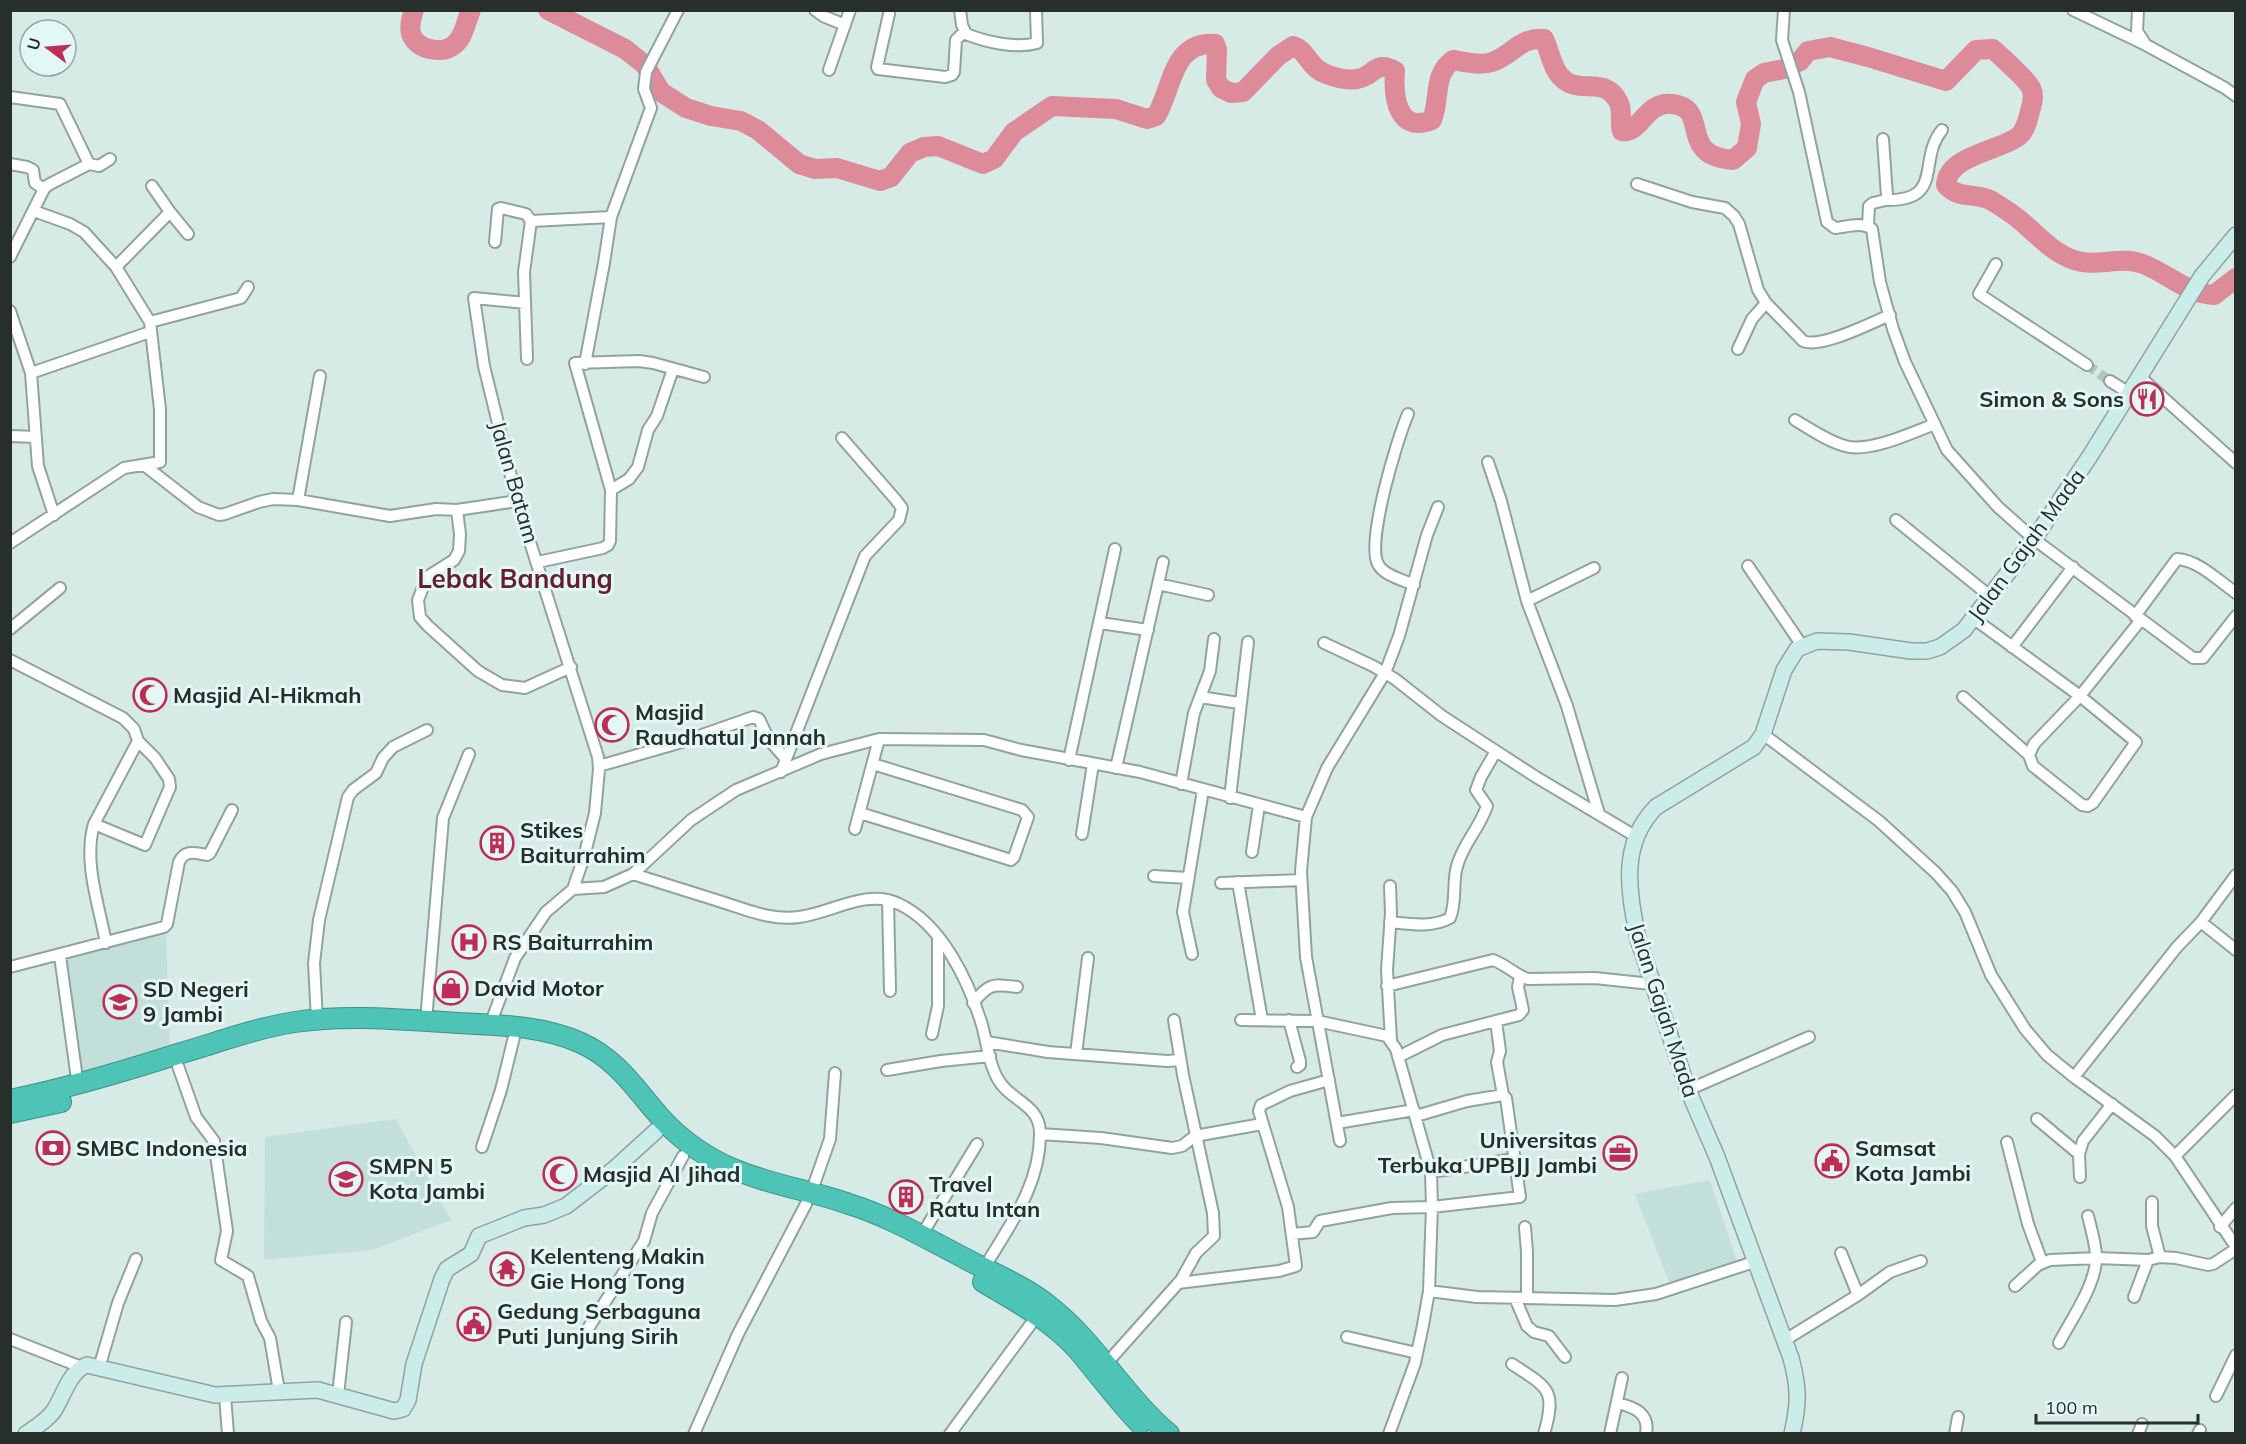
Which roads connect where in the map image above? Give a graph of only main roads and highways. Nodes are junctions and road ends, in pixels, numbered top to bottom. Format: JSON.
{"nodes":[{"id":1,"x":2235,"y":235,"type":"edge"},
{"id":2,"x":296,"y":1029,"type":"junction"},
{"id":3,"x":10,"y":1100,"type":"edge"},
{"id":4,"x":10,"y":1113,"type":"edge"},
{"id":5,"x":656,"y":1131,"type":"junction"},
{"id":6,"x":808,"y":1198,"type":"junction"},
{"id":7,"x":1042,"y":1309,"type":"junction"},
{"id":8,"x":1145,"y":1432,"type":"edge"},
{"id":9,"x":26,"y":1434,"type":"edge"},
{"id":10,"x":1169,"y":1434,"type":"edge"},
{"id":11,"x":1792,"y":1434,"type":"edge"}],
"edges":[{"from":1,"to":11,"type":"main road","name":"Jalan Gajah Mada"},
{"from":2,"to":3,"type":"highway"},
{"from":2,"to":4,"type":"highway"},
{"from":2,"to":5,"type":"highway"},
{"from":2,"to":6,"type":"highway"},
{"from":5,"to":6,"type":"highway"},
{"from":5,"to":9,"type":"main road"},
{"from":6,"to":7,"type":"highway"},
{"from":6,"to":7,"type":"highway"},
{"from":7,"to":8,"type":"highway"},
{"from":7,"to":10,"type":"highway"}]}
